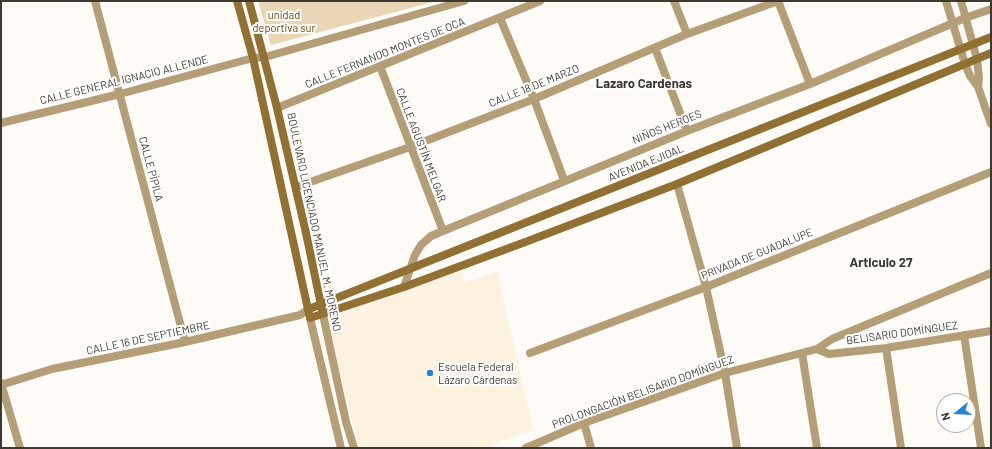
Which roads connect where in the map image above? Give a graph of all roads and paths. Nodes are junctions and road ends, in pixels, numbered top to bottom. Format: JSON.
{"nodes":[{"id":1,"x":95,"y":1,"type":"edge"},
{"id":2,"x":237,"y":1,"type":"edge"},
{"id":3,"x":249,"y":1,"type":"edge"},
{"id":4,"x":464,"y":1,"type":"edge"},
{"id":5,"x":540,"y":1,"type":"edge"},
{"id":6,"x":674,"y":1,"type":"edge"},
{"id":7,"x":778,"y":1,"type":"edge"},
{"id":8,"x":946,"y":1,"type":"edge"},
{"id":9,"x":960,"y":1,"type":"edge"},
{"id":10,"x":766,"y":2,"type":"edge"},
{"id":11,"x":991,"y":9,"type":"edge"},
{"id":12,"x":500,"y":18,"type":"junction"},
{"id":13,"x":965,"y":18,"type":"junction"},
{"id":14,"x":952,"y":23,"type":"junction"},
{"id":15,"x":687,"y":34,"type":"junction"},
{"id":16,"x":991,"y":37,"type":"edge"},
{"id":17,"x":973,"y":45,"type":"junction"},
{"id":18,"x":655,"y":48,"type":"junction"},
{"id":19,"x":961,"y":50,"type":"junction"},
{"id":20,"x":991,"y":53,"type":"edge"},
{"id":21,"x":265,"y":57,"type":"junction"},
{"id":22,"x":253,"y":58,"type":"junction"},
{"id":23,"x":977,"y":59,"type":"junction"},
{"id":24,"x":965,"y":64,"type":"junction"},
{"id":25,"x":380,"y":66,"type":"junction"},
{"id":26,"x":810,"y":84,"type":"junction"},
{"id":27,"x":978,"y":86,"type":"junction"},
{"id":28,"x":120,"y":94,"type":"junction"},
{"id":29,"x":534,"y":99,"type":"junction"},
{"id":30,"x":278,"y":108,"type":"junction"},
{"id":31,"x":1,"y":123,"type":"edge"},
{"id":32,"x":991,"y":124,"type":"edge"},
{"id":33,"x":687,"y":131,"type":"junction"},
{"id":34,"x":410,"y":147,"type":"junction"},
{"id":35,"x":991,"y":172,"type":"edge"},
{"id":36,"x":564,"y":180,"type":"junction"},
{"id":37,"x":677,"y":184,"type":"junction"},
{"id":38,"x":296,"y":187,"type":"junction"},
{"id":39,"x":442,"y":231,"type":"junction"},
{"id":40,"x":410,"y":269,"type":"junction"},
{"id":41,"x":991,"y":273,"type":"edge"},
{"id":42,"x":404,"y":287,"type":"junction"},
{"id":43,"x":706,"y":287,"type":"junction"},
{"id":44,"x":321,"y":305,"type":"junction"},
{"id":45,"x":309,"y":314,"type":"junction"},
{"id":46,"x":323,"y":315,"type":"junction"},
{"id":47,"x":991,"y":331,"type":"edge"},
{"id":48,"x":964,"y":335,"type":"junction"},
{"id":49,"x":184,"y":342,"type":"junction"},
{"id":50,"x":886,"y":348,"type":"junction"},
{"id":51,"x":817,"y":349,"type":"junction"},
{"id":52,"x":802,"y":353,"type":"junction"},
{"id":53,"x":530,"y":354,"type":"dead end"},
{"id":54,"x":725,"y":373,"type":"junction"},
{"id":55,"x":1,"y":384,"type":"edge"},
{"id":56,"x":342,"y":400,"type":"junction"},
{"id":57,"x":330,"y":403,"type":"junction"},
{"id":58,"x":584,"y":423,"type":"junction"},
{"id":59,"x":20,"y":448,"type":"edge"},
{"id":60,"x":341,"y":448,"type":"edge"},
{"id":61,"x":354,"y":448,"type":"edge"},
{"id":62,"x":526,"y":448,"type":"edge"},
{"id":63,"x":591,"y":448,"type":"edge"},
{"id":64,"x":737,"y":448,"type":"edge"},
{"id":65,"x":817,"y":448,"type":"edge"},
{"id":66,"x":901,"y":448,"type":"edge"},
{"id":67,"x":981,"y":448,"type":"edge"}],
"edges":[{"from":1,"to":28,"type":"street","name":"CALLE PÍPILA"},
{"from":2,"to":22,"type":"main road"},
{"from":3,"to":21,"type":"main road","name":"BOULEVARD LICENCIADO MANUEL M. MORENO"},
{"from":4,"to":21,"type":"street","name":"CALLE GENERAL IGNACIO ALLENDE"},
{"from":5,"to":12,"type":"street","name":"CALLE FERNANDO MONTES DE OCA"},
{"from":6,"to":15,"type":"street"},
{"from":7,"to":10,"type":"street","name":"CALLE 18 DE MARZO"},
{"from":7,"to":26,"type":"street"},
{"from":8,"to":14,"type":"street"},
{"from":9,"to":13,"type":"street"},
{"from":10,"to":15,"type":"street","name":"CALLE 18 DE MARZO"},
{"from":11,"to":13,"type":"street","name":"NIÑOS HEROES"},
{"from":12,"to":25,"type":"street","name":"CALLE FERNANDO MONTES DE OCA"},
{"from":12,"to":29,"type":"street"},
{"from":13,"to":14,"type":"street","name":"NIÑOS HEROES"},
{"from":13,"to":17,"type":"street"},
{"from":14,"to":19,"type":"street"},
{"from":14,"to":26,"type":"street","name":"NIÑOS HEROES"},
{"from":15,"to":18,"type":"street","name":"CALLE 18 DE MARZO"},
{"from":16,"to":17,"type":"main road","name":"AVENIDA EJIDAL"},
{"from":17,"to":19,"type":"main road","name":"AVENIDA EJIDAL"},
{"from":17,"to":23,"type":"street"},
{"from":18,"to":29,"type":"street","name":"CALLE 18 DE MARZO"},
{"from":18,"to":33,"type":"street"},
{"from":19,"to":24,"type":"street"},
{"from":19,"to":40,"type":"main road","name":"AVENIDA EJIDAL"},
{"from":20,"to":23,"type":"main road"},
{"from":21,"to":22,"type":"street","name":"CALLE GENERAL IGNACIO ALLENDE"},
{"from":21,"to":30,"type":"main road","name":"BOULEVARD LICENCIADO MANUEL M. MORENO"},
{"from":22,"to":28,"type":"street","name":"CALLE GENERAL IGNACIO ALLENDE"},
{"from":22,"to":45,"type":"main road"},
{"from":23,"to":24,"type":"main road"},
{"from":23,"to":27,"type":"street"},
{"from":24,"to":27,"type":"street"},
{"from":24,"to":37,"type":"main road"},
{"from":25,"to":30,"type":"street","name":"CALLE FERNANDO MONTES DE OCA"},
{"from":25,"to":34,"type":"street","name":"CALLE AGUSTÍN MELGAR"},
{"from":26,"to":33,"type":"street","name":"NIÑOS HEROES"},
{"from":27,"to":32,"type":"street"},
{"from":28,"to":31,"type":"street","name":"CALLE GENERAL IGNACIO ALLENDE"},
{"from":28,"to":49,"type":"street","name":"CALLE PÍPILA"},
{"from":29,"to":34,"type":"street","name":"CALLE 18 DE MARZO"},
{"from":29,"to":36,"type":"street"},
{"from":30,"to":38,"type":"main road","name":"BOULEVARD LICENCIADO MANUEL M. MORENO"},
{"from":33,"to":36,"type":"street","name":"NIÑOS HEROES"},
{"from":34,"to":38,"type":"street","name":"CALLE 18 DE MARZO"},
{"from":34,"to":39,"type":"street","name":"CALLE AGUSTÍN MELGAR"},
{"from":35,"to":43,"type":"street","name":"PRIVADA DE GUADALUPE"},
{"from":36,"to":39,"type":"street","name":"NIÑOS HEROES"},
{"from":37,"to":42,"type":"main road"},
{"from":37,"to":43,"type":"street"},
{"from":38,"to":44,"type":"main road","name":"BOULEVARD LICENCIADO MANUEL M. MORENO"},
{"from":39,"to":40,"type":"street","name":"NIÑOS HEROES"},
{"from":40,"to":42,"type":"street","name":"NIÑOS HEROES"},
{"from":40,"to":44,"type":"main road","name":"AVENIDA EJIDAL"},
{"from":41,"to":51,"type":"street","name":"PROLONGACIÓN BELISARIO DOMÍNGUEZ"},
{"from":42,"to":46,"type":"main road"},
{"from":43,"to":53,"type":"street","name":"PRIVADA DE GUADALUPE"},
{"from":43,"to":54,"type":"street"},
{"from":44,"to":45,"type":"main road","name":"AVENIDA EJIDAL"},
{"from":44,"to":46,"type":"main road","name":"BOULEVARD LICENCIADO MANUEL M. MORENO"},
{"from":45,"to":46,"type":"main road"},
{"from":45,"to":49,"type":"street","name":"CALLE 16 DE SEPTIEMBRE"},
{"from":45,"to":57,"type":"street"},
{"from":46,"to":56,"type":"street","name":"BOULEVARD LICENCIADO MANUEL M. MORENO"},
{"from":47,"to":48,"type":"street","name":"BELISARIO DOMÍNGUEZ"},
{"from":48,"to":50,"type":"street","name":"BELISARIO DOMÍNGUEZ"},
{"from":48,"to":67,"type":"street"},
{"from":49,"to":55,"type":"street","name":"CALLE 16 DE SEPTIEMBRE"},
{"from":50,"to":51,"type":"street","name":"BELISARIO DOMÍNGUEZ"},
{"from":50,"to":66,"type":"street"},
{"from":51,"to":52,"type":"street","name":"PROLONGACIÓN BELISARIO DOMÍNGUEZ"},
{"from":52,"to":54,"type":"street","name":"PROLONGACIÓN BELISARIO DOMÍNGUEZ"},
{"from":52,"to":65,"type":"street"},
{"from":54,"to":58,"type":"street","name":"PROLONGACIÓN BELISARIO DOMÍNGUEZ"},
{"from":54,"to":64,"type":"street"},
{"from":55,"to":59,"type":"street"},
{"from":56,"to":57,"type":"street"},
{"from":56,"to":61,"type":"street","name":"BOULEVARD LICENCIADO MANUEL M. MORENO"},
{"from":57,"to":60,"type":"street"},
{"from":58,"to":62,"type":"street","name":"PROLONGACIÓN BELISARIO DOMÍNGUEZ"},
{"from":58,"to":63,"type":"street"}]}
